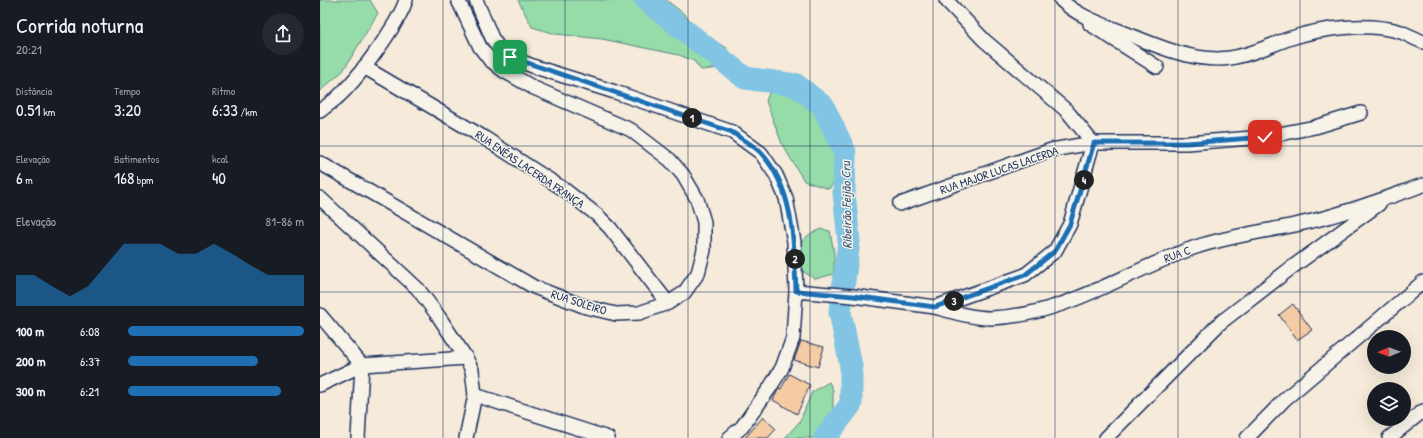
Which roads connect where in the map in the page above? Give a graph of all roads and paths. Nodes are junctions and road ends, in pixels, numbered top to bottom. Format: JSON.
{"nodes":[{"id":1,"x":406,"y":0,"type":"edge"},
{"id":2,"x":458,"y":0,"type":"edge"},
{"id":3,"x":476,"y":0,"type":"edge"},
{"id":4,"x":946,"y":0,"type":"edge"},
{"id":5,"x":1065,"y":3,"type":"edge"},
{"id":6,"x":1423,"y":42,"type":"edge"},
{"id":7,"x":364,"y":67,"type":"junction"},
{"id":8,"x":1156,"y":67,"type":"dead end"},
{"id":9,"x":320,"y":111,"type":"edge"},
{"id":10,"x":1361,"y":113,"type":"dead end"},
{"id":11,"x":1094,"y":143,"type":"junction"},
{"id":12,"x":320,"y":163,"type":"edge"},
{"id":13,"x":1423,"y":185,"type":"edge"},
{"id":14,"x":320,"y":198,"type":"edge"},
{"id":15,"x":1389,"y":198,"type":"junction"},
{"id":16,"x":900,"y":204,"type":"dead end"},
{"id":17,"x":1423,"y":282,"type":"edge"},
{"id":18,"x":796,"y":291,"type":"junction"},
{"id":19,"x":668,"y":303,"type":"junction"},
{"id":20,"x":935,"y":307,"type":"junction"},
{"id":21,"x":320,"y":315,"type":"edge"},
{"id":22,"x":466,"y":358,"type":"junction"},
{"id":23,"x":362,"y":365,"type":"junction"},
{"id":24,"x":320,"y":385,"type":"edge"},
{"id":25,"x":475,"y":395,"type":"junction"},
{"id":26,"x":1423,"y":411,"type":"edge"},
{"id":27,"x":358,"y":438,"type":"edge"},
{"id":28,"x":466,"y":438,"type":"edge"},
{"id":29,"x":608,"y":438,"type":"edge"},
{"id":30,"x":729,"y":438,"type":"edge"},
{"id":31,"x":1106,"y":438,"type":"edge"},
{"id":32,"x":1247,"y":438,"type":"edge"},
{"id":33,"x":1390,"y":438,"type":"edge"}],
"edges":[{"from":1,"to":7,"type":"street"},
{"from":2,"to":19,"type":"street","name":"RUA SOLEIRO"},
{"from":3,"to":18,"type":"street"},
{"from":4,"to":11,"type":"street"},
{"from":5,"to":6,"type":"street"},
{"from":5,"to":8,"type":"street"},
{"from":7,"to":9,"type":"street"},
{"from":7,"to":19,"type":"street","name":"RUA ENÉAS LACERDA FRANÇA"},
{"from":10,"to":11,"type":"street","name":"RUA MAJOR LUCAS LACERDA"},
{"from":11,"to":16,"type":"street","name":"RUA MAJOR LUCAS LACERDA"},
{"from":11,"to":20,"type":"street"},
{"from":12,"to":19,"type":"street","name":"RUA SOLEIRO"},
{"from":13,"to":15,"type":"street","name":"RUA C"},
{"from":14,"to":22,"type":"street"},
{"from":15,"to":20,"type":"street","name":"RUA C"},
{"from":15,"to":31,"type":"street"},
{"from":17,"to":32,"type":"street"},
{"from":18,"to":20,"type":"street","name":"RUA C"},
{"from":18,"to":30,"type":"street"},
{"from":21,"to":23,"type":"street"},
{"from":22,"to":23,"type":"street"},
{"from":22,"to":25,"type":"street"},
{"from":23,"to":24,"type":"street"},
{"from":23,"to":27,"type":"street"},
{"from":25,"to":28,"type":"street"},
{"from":25,"to":29,"type":"street"},
{"from":26,"to":33,"type":"street"}]}
